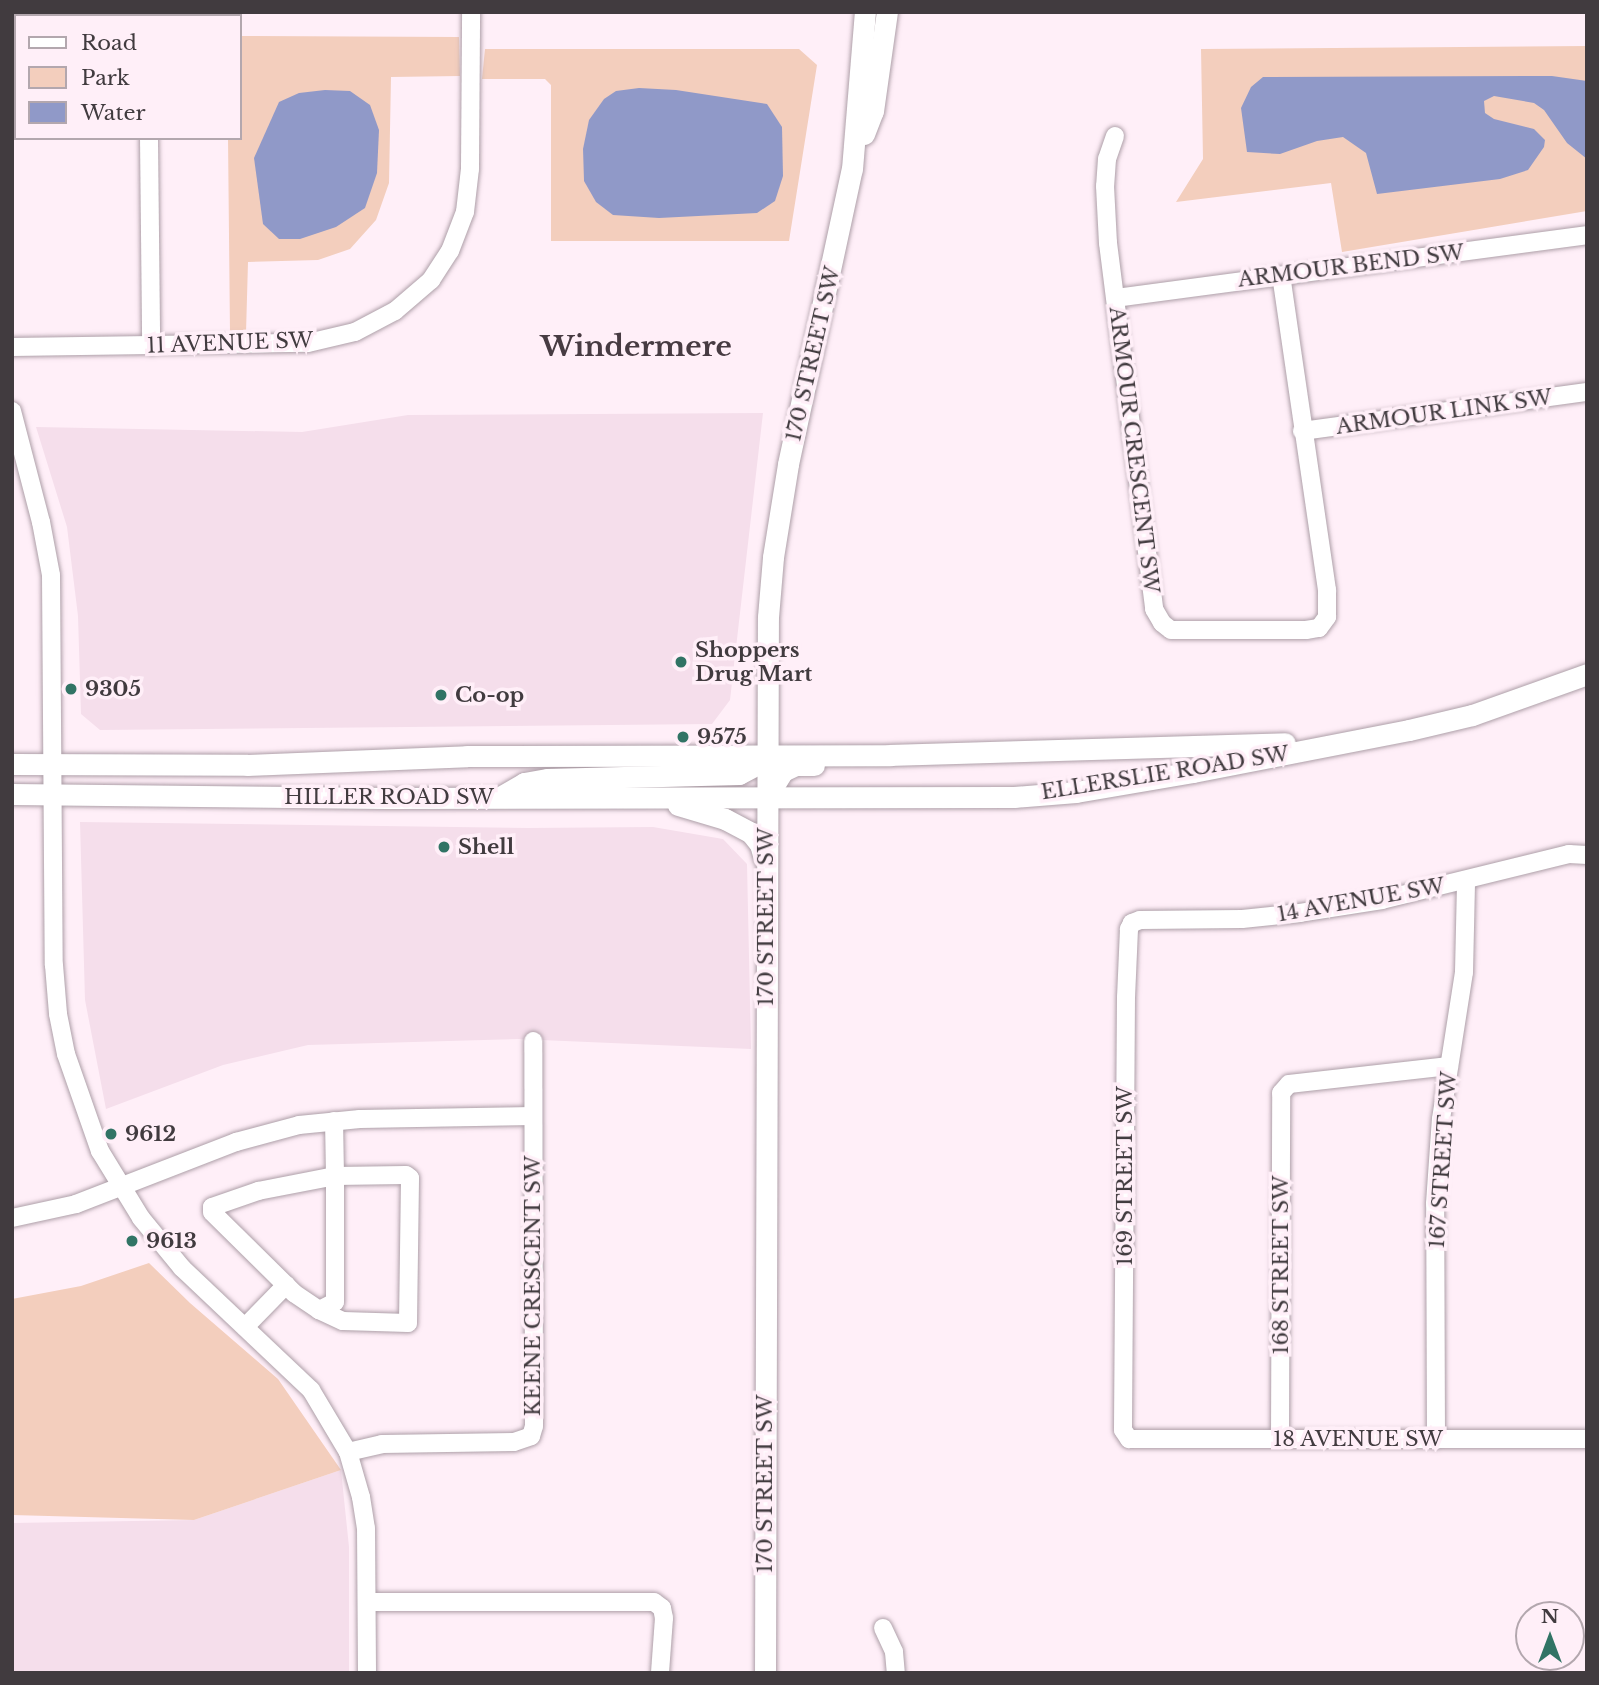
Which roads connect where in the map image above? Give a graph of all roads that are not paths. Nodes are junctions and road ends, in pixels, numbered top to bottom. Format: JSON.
{"nodes":[{"id":1,"x":471,"y":12,"type":"edge"},
{"id":2,"x":865,"y":12,"type":"edge"},
{"id":3,"x":887,"y":12,"type":"edge"},
{"id":4,"x":1115,"y":136,"type":"dead end"},
{"id":5,"x":149,"y":140,"type":"edge"},
{"id":6,"x":852,"y":169,"type":"junction"},
{"id":7,"x":1587,"y":235,"type":"edge"},
{"id":8,"x":1281,"y":275,"type":"junction"},
{"id":9,"x":1115,"y":298,"type":"junction"},
{"id":10,"x":151,"y":345,"type":"junction"},
{"id":11,"x":12,"y":347,"type":"edge"},
{"id":12,"x":1587,"y":392,"type":"edge"},
{"id":13,"x":12,"y":411,"type":"edge"},
{"id":14,"x":1302,"y":431,"type":"junction"},
{"id":15,"x":21,"y":483,"type":"edge"},
{"id":16,"x":1587,"y":674,"type":"edge"},
{"id":17,"x":1354,"y":740,"type":"junction"},
{"id":18,"x":1046,"y":751,"type":"junction"},
{"id":19,"x":766,"y":755,"type":"junction"},
{"id":20,"x":12,"y":764,"type":"edge"},
{"id":21,"x":54,"y":764,"type":"junction"},
{"id":22,"x":12,"y":794,"type":"edge"},
{"id":23,"x":53,"y":794,"type":"junction"},
{"id":24,"x":649,"y":797,"type":"junction"},
{"id":25,"x":498,"y":798,"type":"junction"},
{"id":26,"x":766,"y":798,"type":"junction"},
{"id":27,"x":1587,"y":855,"type":"edge"},
{"id":28,"x":765,"y":868,"type":"junction"},
{"id":29,"x":1466,"y":881,"type":"junction"},
{"id":30,"x":1132,"y":923,"type":"joint"},
{"id":31,"x":533,"y":1041,"type":"dead end"},
{"id":32,"x":1449,"y":1066,"type":"junction"},
{"id":33,"x":533,"y":1116,"type":"junction"},
{"id":34,"x":334,"y":1121,"type":"junction"},
{"id":35,"x":335,"y":1176,"type":"junction"},
{"id":36,"x":120,"y":1187,"type":"junction"},
{"id":37,"x":12,"y":1218,"type":"edge"},
{"id":38,"x":286,"y":1285,"type":"junction"},
{"id":39,"x":319,"y":1310,"type":"junction"},
{"id":40,"x":245,"y":1327,"type":"junction"},
{"id":41,"x":1126,"y":1434,"type":"joint"},
{"id":42,"x":1280,"y":1438,"type":"junction"},
{"id":43,"x":1587,"y":1439,"type":"edge"},
{"id":44,"x":1436,"y":1440,"type":"junction"},
{"id":45,"x":348,"y":1452,"type":"junction"},
{"id":46,"x":367,"y":1602,"type":"junction"},
{"id":47,"x":883,"y":1628,"type":"dead end"},
{"id":48,"x":367,"y":1673,"type":"edge"},
{"id":49,"x":660,"y":1673,"type":"edge"},
{"id":50,"x":765,"y":1673,"type":"edge"},
{"id":51,"x":895,"y":1673,"type":"edge"}],
"edges":[{"from":1,"to":10,"type":"street","name":"11 AVENUE SW"},
{"from":2,"to":6,"type":"main road","name":"170 STREET SW"},
{"from":3,"to":6,"type":"main road","name":"170 STREET SW"},
{"from":4,"to":9,"type":"street","name":"ARMOUR CRESCENT SW"},
{"from":5,"to":10,"type":"street"},
{"from":6,"to":19,"type":"main road","name":"170 STREET SW"},
{"from":7,"to":8,"type":"street","name":"ARMOUR BEND SW"},
{"from":8,"to":9,"type":"street","name":"ARMOUR BEND SW"},
{"from":8,"to":14,"type":"street","name":"ARMOUR CRESCENT SW"},
{"from":9,"to":14,"type":"street","name":"ARMOUR CRESCENT SW"},
{"from":10,"to":11,"type":"street","name":"11 AVENUE SW"},
{"from":12,"to":14,"type":"street","name":"ARMOUR LINK SW"},
{"from":13,"to":15,"type":"street"},
{"from":15,"to":21,"type":"street"},
{"from":16,"to":17,"type":"main road","name":"ELLERSLIE ROAD SW"},
{"from":17,"to":18,"type":"main road","name":"ELLERSLIE ROAD SW"},
{"from":17,"to":26,"type":"main road","name":"ELLERSLIE ROAD SW"},
{"from":18,"to":19,"type":"main road","name":"ELLERSLIE ROAD SW"},
{"from":18,"to":26,"type":"main road"},
{"from":19,"to":21,"type":"main road","name":"HILLER ROAD SW"},
{"from":19,"to":25,"type":"main road"},
{"from":19,"to":26,"type":"main road","name":"170 STREET SW"},
{"from":20,"to":21,"type":"main road","name":"HILLER ROAD SW"},
{"from":21,"to":23,"type":"street"},
{"from":22,"to":23,"type":"main road","name":"HILLER ROAD SW"},
{"from":23,"to":25,"type":"main road","name":"HILLER ROAD SW"},
{"from":23,"to":36,"type":"street"},
{"from":24,"to":25,"type":"main road","name":"HILLER ROAD SW"},
{"from":24,"to":26,"type":"main road","name":"HILLER ROAD SW"},
{"from":24,"to":28,"type":"main road"},
{"from":26,"to":28,"type":"main road","name":"170 STREET SW"},
{"from":27,"to":29,"type":"street","name":"14 AVENUE SW"},
{"from":28,"to":50,"type":"main road","name":"170 STREET SW"},
{"from":29,"to":30,"type":"street","name":"14 AVENUE SW"},
{"from":29,"to":32,"type":"street","name":"167 STREET SW"},
{"from":30,"to":41,"type":"street","name":"169 STREET SW"},
{"from":31,"to":33,"type":"street","name":"KEENE CRESCENT SW"},
{"from":32,"to":42,"type":"street","name":"168 STREET SW"},
{"from":32,"to":44,"type":"street","name":"167 STREET SW"},
{"from":33,"to":34,"type":"street"},
{"from":33,"to":45,"type":"street","name":"KEENE CRESCENT SW"},
{"from":34,"to":35,"type":"street"},
{"from":34,"to":36,"type":"street"},
{"from":35,"to":38,"type":"street"},
{"from":35,"to":39,"type":"street"},
{"from":35,"to":39,"type":"street"},
{"from":36,"to":37,"type":"street"},
{"from":36,"to":40,"type":"street"},
{"from":38,"to":39,"type":"street"},
{"from":38,"to":40,"type":"street"},
{"from":40,"to":45,"type":"street"},
{"from":41,"to":42,"type":"street","name":"18 AVENUE SW"},
{"from":42,"to":44,"type":"street","name":"18 AVENUE SW"},
{"from":43,"to":44,"type":"street","name":"18 AVENUE SW"},
{"from":45,"to":46,"type":"street"},
{"from":46,"to":48,"type":"street"},
{"from":46,"to":49,"type":"street"},
{"from":47,"to":51,"type":"street"}]}
